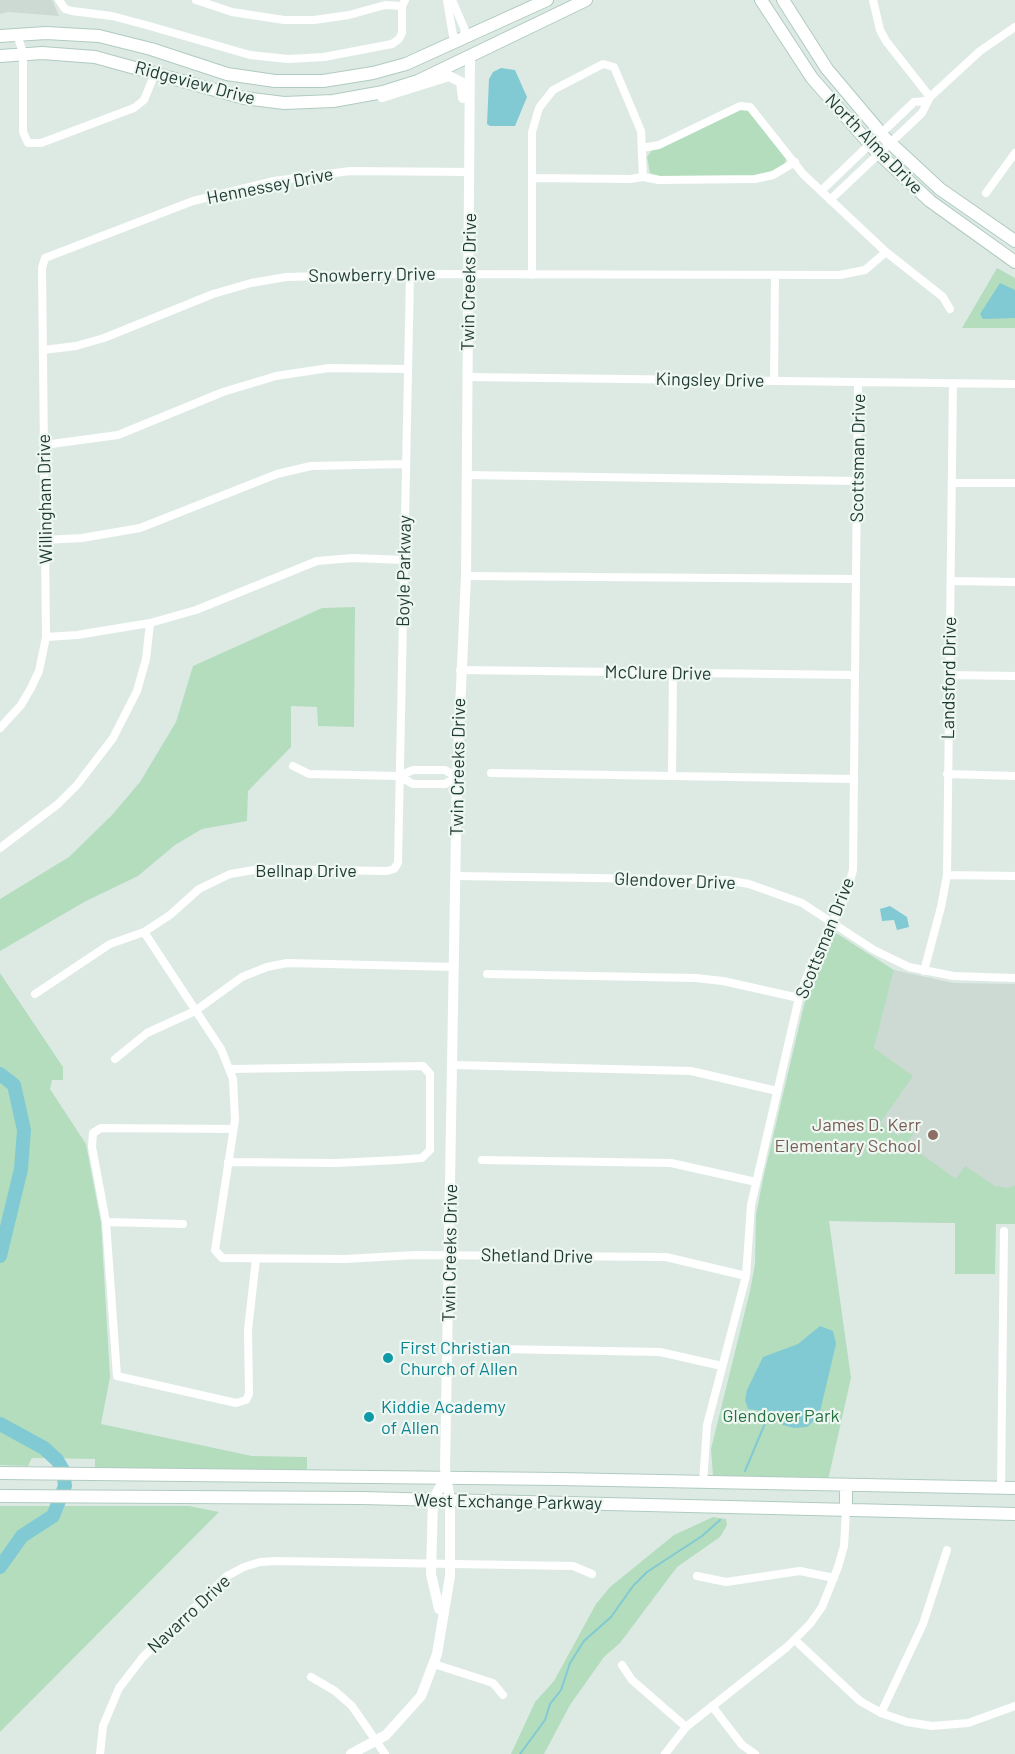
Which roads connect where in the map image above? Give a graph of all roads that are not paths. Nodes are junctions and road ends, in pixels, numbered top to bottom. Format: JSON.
{"nodes":[{"id":1,"x":59,"y":0,"type":"edge"},
{"id":2,"x":196,"y":0,"type":"edge"},
{"id":3,"x":447,"y":0,"type":"edge"},
{"id":4,"x":452,"y":0,"type":"edge"},
{"id":5,"x":547,"y":0,"type":"edge"},
{"id":6,"x":586,"y":0,"type":"edge"},
{"id":7,"x":761,"y":0,"type":"edge"},
{"id":8,"x":783,"y":0,"type":"edge"},
{"id":9,"x":873,"y":0,"type":"edge"},
{"id":10,"x":403,"y":3,"type":"edge"},
{"id":11,"x":1015,"y":27,"type":"edge"},
{"id":12,"x":17,"y":34,"type":"junction"},
{"id":13,"x":0,"y":36,"type":"edge"},
{"id":14,"x":462,"y":40,"type":"junction"},
{"id":15,"x":23,"y":53,"type":"junction"},
{"id":16,"x":0,"y":56,"type":"edge"},
{"id":17,"x":470,"y":57,"type":"junction"},
{"id":18,"x":155,"y":73,"type":"junction"},
{"id":19,"x":927,"y":99,"type":"junction"},
{"id":20,"x":340,"y":100,"type":"junction"},
{"id":21,"x":881,"y":134,"type":"junction"},
{"id":22,"x":890,"y":143,"type":"junction"},
{"id":23,"x":869,"y":145,"type":"junction"},
{"id":24,"x":642,"y":148,"type":"junction"},
{"id":25,"x":1015,"y":153,"type":"edge"},
{"id":26,"x":879,"y":154,"type":"junction"},
{"id":27,"x":795,"y":162,"type":"junction"},
{"id":28,"x":470,"y":168,"type":"junction"},
{"id":29,"x":643,"y":177,"type":"junction"},
{"id":30,"x":532,"y":178,"type":"junction"},
{"id":31,"x":821,"y":191,"type":"junction"},
{"id":32,"x":986,"y":193,"type":"dead end"},
{"id":33,"x":830,"y":200,"type":"junction"},
{"id":34,"x":1015,"y":242,"type":"edge"},
{"id":35,"x":886,"y":252,"type":"junction"},
{"id":36,"x":45,"y":258,"type":"joint"},
{"id":37,"x":1015,"y":262,"type":"edge"},
{"id":38,"x":410,"y":274,"type":"junction"},
{"id":39,"x":468,"y":275,"type":"junction"},
{"id":40,"x":532,"y":275,"type":"junction"},
{"id":41,"x":775,"y":275,"type":"junction"},
{"id":42,"x":950,"y":309,"type":"dead end"},
{"id":43,"x":43,"y":350,"type":"junction"},
{"id":44,"x":408,"y":369,"type":"junction"},
{"id":45,"x":468,"y":377,"type":"junction"},
{"id":46,"x":774,"y":381,"type":"junction"},
{"id":47,"x":858,"y":382,"type":"junction"},
{"id":48,"x":953,"y":383,"type":"junction"},
{"id":49,"x":1015,"y":384,"type":"edge"},
{"id":50,"x":44,"y":445,"type":"junction"},
{"id":51,"x":406,"y":464,"type":"junction"},
{"id":52,"x":466,"y":475,"type":"junction"},
{"id":53,"x":857,"y":481,"type":"junction"},
{"id":54,"x":952,"y":483,"type":"junction"},
{"id":55,"x":1015,"y":483,"type":"edge"},
{"id":56,"x":45,"y":540,"type":"junction"},
{"id":57,"x":404,"y":560,"type":"junction"},
{"id":58,"x":466,"y":576,"type":"junction"},
{"id":59,"x":856,"y":579,"type":"junction"},
{"id":60,"x":951,"y":581,"type":"junction"},
{"id":61,"x":1015,"y":582,"type":"edge"},
{"id":62,"x":150,"y":623,"type":"junction"},
{"id":63,"x":46,"y":637,"type":"junction"},
{"id":64,"x":460,"y":670,"type":"junction"},
{"id":65,"x":673,"y":673,"type":"junction"},
{"id":66,"x":855,"y":675,"type":"junction"},
{"id":67,"x":949,"y":675,"type":"junction"},
{"id":68,"x":1015,"y":676,"type":"edge"},
{"id":69,"x":0,"y":728,"type":"edge"},
{"id":70,"x":293,"y":765,"type":"dead end"},
{"id":71,"x":490,"y":773,"type":"dead end"},
{"id":72,"x":947,"y":774,"type":"junction"},
{"id":73,"x":672,"y":775,"type":"junction"},
{"id":74,"x":399,"y":776,"type":"junction"},
{"id":75,"x":1015,"y":776,"type":"edge"},
{"id":76,"x":457,"y":777,"type":"junction"},
{"id":77,"x":854,"y":779,"type":"junction"},
{"id":78,"x":0,"y":848,"type":"edge"},
{"id":79,"x":396,"y":867,"type":"joint"},
{"id":80,"x":947,"y":875,"type":"junction"},
{"id":81,"x":457,"y":876,"type":"junction"},
{"id":82,"x":1015,"y":876,"type":"edge"},
{"id":83,"x":832,"y":922,"type":"junction"},
{"id":84,"x":144,"y":932,"type":"junction"},
{"id":85,"x":455,"y":967,"type":"junction"},
{"id":86,"x":924,"y":970,"type":"junction"},
{"id":87,"x":487,"y":974,"type":"dead end"},
{"id":88,"x":1015,"y":978,"type":"edge"},
{"id":89,"x":35,"y":994,"type":"dead end"},
{"id":90,"x":799,"y":998,"type":"junction"},
{"id":91,"x":195,"y":1011,"type":"junction"},
{"id":92,"x":116,"y":1059,"type":"dead end"},
{"id":93,"x":454,"y":1065,"type":"junction"},
{"id":94,"x":230,"y":1069,"type":"junction"},
{"id":95,"x":777,"y":1091,"type":"junction"},
{"id":96,"x":233,"y":1129,"type":"junction"},
{"id":97,"x":482,"y":1160,"type":"dead end"},
{"id":98,"x":228,"y":1162,"type":"junction"},
{"id":99,"x":756,"y":1182,"type":"junction"},
{"id":100,"x":106,"y":1222,"type":"junction"},
{"id":101,"x":183,"y":1224,"type":"dead end"},
{"id":102,"x":1004,"y":1231,"type":"dead end"},
{"id":103,"x":450,"y":1255,"type":"junction"},
{"id":104,"x":256,"y":1259,"type":"junction"},
{"id":105,"x":746,"y":1276,"type":"junction"},
{"id":106,"x":447,"y":1348,"type":"junction"},
{"id":107,"x":722,"y":1366,"type":"junction"},
{"id":108,"x":0,"y":1473,"type":"edge"},
{"id":109,"x":219,"y":1475,"type":"junction"},
{"id":110,"x":444,"y":1478,"type":"junction"},
{"id":111,"x":703,"y":1483,"type":"junction"},
{"id":112,"x":846,"y":1486,"type":"junction"},
{"id":113,"x":1001,"y":1488,"type":"junction"},
{"id":114,"x":1015,"y":1488,"type":"edge"},
{"id":115,"x":0,"y":1496,"type":"edge"},
{"id":116,"x":219,"y":1497,"type":"junction"},
{"id":117,"x":433,"y":1500,"type":"junction"},
{"id":118,"x":450,"y":1500,"type":"junction"},
{"id":119,"x":846,"y":1510,"type":"junction"},
{"id":120,"x":1015,"y":1514,"type":"edge"},
{"id":121,"x":947,"y":1550,"type":"dead end"},
{"id":122,"x":431,"y":1565,"type":"junction"},
{"id":123,"x":450,"y":1565,"type":"junction"},
{"id":124,"x":592,"y":1574,"type":"dead end"},
{"id":125,"x":697,"y":1576,"type":"dead end"},
{"id":126,"x":834,"y":1578,"type":"junction"},
{"id":127,"x":441,"y":1618,"type":"junction"},
{"id":128,"x":795,"y":1640,"type":"junction"},
{"id":129,"x":434,"y":1664,"type":"junction"},
{"id":130,"x":622,"y":1665,"type":"dead end"},
{"id":131,"x":310,"y":1677,"type":"dead end"},
{"id":132,"x":502,"y":1695,"type":"dead end"},
{"id":133,"x":712,"y":1706,"type":"junction"},
{"id":134,"x":1015,"y":1706,"type":"edge"},
{"id":135,"x":881,"y":1713,"type":"junction"},
{"id":136,"x":686,"y":1727,"type":"junction"},
{"id":137,"x":377,"y":1741,"type":"junction"},
{"id":138,"x":100,"y":1754,"type":"edge"},
{"id":139,"x":351,"y":1754,"type":"edge"},
{"id":140,"x":385,"y":1754,"type":"edge"},
{"id":141,"x":665,"y":1754,"type":"edge"},
{"id":142,"x":755,"y":1754,"type":"edge"}],
"edges":[{"from":1,"to":10,"type":"street"},
{"from":2,"to":10,"type":"street"},
{"from":3,"to":14,"type":"street"},
{"from":4,"to":14,"type":"street"},
{"from":5,"to":14,"type":"main road","name":"Ridgeview Drive"},
{"from":6,"to":17,"type":"main road","name":"Ridgeview Drive"},
{"from":7,"to":23,"type":"main road","name":"North Alma Drive"},
{"from":8,"to":21,"type":"main road","name":"North Alma Drive"},
{"from":9,"to":19,"type":"street"},
{"from":11,"to":19,"type":"street"},
{"from":12,"to":13,"type":"main road","name":"Ridgeview Drive"},
{"from":12,"to":14,"type":"main road","name":"Ridgeview Drive"},
{"from":12,"to":15,"type":"street"},
{"from":14,"to":17,"type":"main road"},
{"from":15,"to":16,"type":"main road","name":"Ridgeview Drive"},
{"from":15,"to":18,"type":"main road","name":"Ridgeview Drive"},
{"from":15,"to":18,"type":"street"},
{"from":17,"to":20,"type":"main road","name":"Ridgeview Drive"},
{"from":17,"to":28,"type":"street","name":"Twin Creeks Drive"},
{"from":18,"to":20,"type":"main road","name":"Ridgeview Drive"},
{"from":19,"to":21,"type":"street"},
{"from":19,"to":22,"type":"street"},
{"from":20,"to":28,"type":"street"},
{"from":21,"to":22,"type":"main road","name":"North Alma Drive"},
{"from":21,"to":23,"type":"street"},
{"from":22,"to":26,"type":"street"},
{"from":22,"to":34,"type":"main road","name":"North Alma Drive"},
{"from":23,"to":26,"type":"main road","name":"North Alma Drive"},
{"from":23,"to":31,"type":"street"},
{"from":24,"to":27,"type":"street"},
{"from":24,"to":29,"type":"street"},
{"from":24,"to":30,"type":"street"},
{"from":25,"to":32,"type":"street"},
{"from":26,"to":33,"type":"street"},
{"from":26,"to":37,"type":"main road","name":"North Alma Drive"},
{"from":27,"to":29,"type":"street"},
{"from":27,"to":31,"type":"street"},
{"from":28,"to":36,"type":"street","name":"Hennessey Drive"},
{"from":28,"to":39,"type":"street","name":"Twin Creeks Drive"},
{"from":29,"to":30,"type":"street"},
{"from":30,"to":40,"type":"street"},
{"from":31,"to":33,"type":"street"},
{"from":33,"to":35,"type":"street"},
{"from":35,"to":41,"type":"street","name":"Snowberry Drive"},
{"from":35,"to":42,"type":"street"},
{"from":36,"to":43,"type":"street","name":"Willingham Drive"},
{"from":38,"to":39,"type":"street","name":"Snowberry Drive"},
{"from":38,"to":43,"type":"street","name":"Snowberry Drive"},
{"from":38,"to":44,"type":"street","name":"Boyle Parkway"},
{"from":39,"to":40,"type":"street","name":"Snowberry Drive"},
{"from":39,"to":45,"type":"street","name":"Twin Creeks Drive"},
{"from":40,"to":41,"type":"street","name":"Snowberry Drive"},
{"from":41,"to":46,"type":"street"},
{"from":43,"to":50,"type":"street","name":"Willingham Drive"},
{"from":44,"to":50,"type":"street"},
{"from":44,"to":51,"type":"street","name":"Boyle Parkway"},
{"from":45,"to":46,"type":"street","name":"Kingsley Drive"},
{"from":45,"to":52,"type":"street","name":"Twin Creeks Drive"},
{"from":46,"to":47,"type":"street","name":"Kingsley Drive"},
{"from":47,"to":48,"type":"street","name":"Kingsley Drive"},
{"from":47,"to":53,"type":"street","name":"Scottsman Drive"},
{"from":48,"to":49,"type":"street","name":"Kingsley Drive"},
{"from":48,"to":54,"type":"street","name":"Landsford Drive"},
{"from":50,"to":56,"type":"street","name":"Willingham Drive"},
{"from":51,"to":56,"type":"street"},
{"from":51,"to":57,"type":"street","name":"Boyle Parkway"},
{"from":52,"to":53,"type":"street"},
{"from":52,"to":58,"type":"street","name":"Twin Creeks Drive"},
{"from":53,"to":59,"type":"street","name":"Scottsman Drive"},
{"from":54,"to":55,"type":"street"},
{"from":54,"to":60,"type":"street","name":"Landsford Drive"},
{"from":56,"to":63,"type":"street","name":"Willingham Drive"},
{"from":57,"to":62,"type":"street"},
{"from":57,"to":74,"type":"street","name":"Boyle Parkway"},
{"from":58,"to":59,"type":"street"},
{"from":58,"to":64,"type":"street","name":"Twin Creeks Drive"},
{"from":59,"to":66,"type":"street","name":"Scottsman Drive"},
{"from":60,"to":61,"type":"street"},
{"from":60,"to":67,"type":"street","name":"Landsford Drive"},
{"from":62,"to":63,"type":"street"},
{"from":62,"to":78,"type":"street"},
{"from":63,"to":69,"type":"street","name":"Willingham Drive"},
{"from":64,"to":65,"type":"street","name":"McClure Drive"},
{"from":64,"to":76,"type":"street","name":"Twin Creeks Drive"},
{"from":65,"to":66,"type":"street","name":"McClure Drive"},
{"from":65,"to":73,"type":"street"},
{"from":66,"to":77,"type":"street","name":"Scottsman Drive"},
{"from":67,"to":68,"type":"street"},
{"from":67,"to":72,"type":"street","name":"Landsford Drive"},
{"from":70,"to":74,"type":"street"},
{"from":71,"to":73,"type":"street"},
{"from":72,"to":75,"type":"street"},
{"from":72,"to":80,"type":"street","name":"Landsford Drive"},
{"from":73,"to":77,"type":"street"},
{"from":74,"to":76,"type":"street"},
{"from":74,"to":76,"type":"street"},
{"from":74,"to":79,"type":"street","name":"Boyle Parkway"},
{"from":76,"to":81,"type":"street","name":"Twin Creeks Drive"},
{"from":77,"to":83,"type":"street","name":"Scottsman Drive"},
{"from":79,"to":84,"type":"street","name":"Bellnap Drive"},
{"from":80,"to":82,"type":"street"},
{"from":80,"to":86,"type":"street","name":"Landsford Drive"},
{"from":81,"to":83,"type":"street","name":"Glendover Drive"},
{"from":81,"to":85,"type":"street","name":"Twin Creeks Drive"},
{"from":83,"to":86,"type":"street","name":"Glendover Drive"},
{"from":83,"to":90,"type":"street","name":"Scottsman Drive"},
{"from":84,"to":89,"type":"street","name":"Bellnap Drive"},
{"from":84,"to":91,"type":"street"},
{"from":85,"to":91,"type":"street"},
{"from":85,"to":93,"type":"street","name":"Twin Creeks Drive"},
{"from":86,"to":88,"type":"street","name":"Glendover Drive"},
{"from":87,"to":90,"type":"street"},
{"from":90,"to":95,"type":"street","name":"Scottsman Drive"},
{"from":91,"to":92,"type":"street"},
{"from":91,"to":94,"type":"street"},
{"from":93,"to":95,"type":"street"},
{"from":93,"to":103,"type":"street","name":"Twin Creeks Drive"},
{"from":94,"to":96,"type":"street"},
{"from":94,"to":98,"type":"street"},
{"from":95,"to":99,"type":"street","name":"Scottsman Drive"},
{"from":96,"to":98,"type":"street"},
{"from":96,"to":100,"type":"street"},
{"from":97,"to":99,"type":"street"},
{"from":98,"to":104,"type":"street","name":"Shetland Drive"},
{"from":99,"to":105,"type":"street","name":"Scottsman Drive"},
{"from":100,"to":101,"type":"street"},
{"from":100,"to":104,"type":"street"},
{"from":102,"to":113,"type":"street"},
{"from":103,"to":104,"type":"street","name":"Shetland Drive"},
{"from":103,"to":105,"type":"street","name":"Shetland Drive"},
{"from":103,"to":106,"type":"street","name":"Twin Creeks Drive"},
{"from":105,"to":107,"type":"street","name":"Scottsman Drive"},
{"from":106,"to":107,"type":"street"},
{"from":106,"to":110,"type":"street","name":"Twin Creeks Drive"},
{"from":107,"to":111,"type":"street","name":"Scottsman Drive"},
{"from":108,"to":109,"type":"main road","name":"West Exchange Parkway"},
{"from":109,"to":110,"type":"main road","name":"West Exchange Parkway"},
{"from":109,"to":116,"type":"main road"},
{"from":110,"to":111,"type":"main road","name":"West Exchange Parkway"},
{"from":110,"to":117,"type":"street","name":"Twin Creeks Drive"},
{"from":110,"to":118,"type":"street","name":"Twin Creeks Drive"},
{"from":111,"to":112,"type":"main road","name":"West Exchange Parkway"},
{"from":112,"to":113,"type":"main road","name":"West Exchange Parkway"},
{"from":112,"to":119,"type":"main road"},
{"from":113,"to":114,"type":"main road","name":"West Exchange Parkway"},
{"from":115,"to":116,"type":"main road","name":"West Exchange Parkway"},
{"from":116,"to":117,"type":"main road","name":"West Exchange Parkway"},
{"from":117,"to":118,"type":"main road","name":"West Exchange Parkway"},
{"from":117,"to":122,"type":"street","name":"Twin Creeks Drive"},
{"from":118,"to":119,"type":"main road","name":"West Exchange Parkway"},
{"from":118,"to":123,"type":"street","name":"Twin Creeks Drive"},
{"from":119,"to":120,"type":"main road","name":"West Exchange Parkway"},
{"from":119,"to":126,"type":"street"},
{"from":121,"to":135,"type":"street"},
{"from":122,"to":123,"type":"street","name":"Navarro Drive"},
{"from":122,"to":127,"type":"street","name":"Twin Creeks Drive"},
{"from":122,"to":138,"type":"street","name":"Navarro Drive"},
{"from":123,"to":124,"type":"street","name":"Navarro Drive"},
{"from":123,"to":127,"type":"street","name":"Twin Creeks Drive"},
{"from":125,"to":126,"type":"street"},
{"from":126,"to":128,"type":"street"},
{"from":127,"to":129,"type":"street","name":"Twin Creeks Drive"},
{"from":128,"to":133,"type":"street"},
{"from":128,"to":135,"type":"street"},
{"from":129,"to":132,"type":"street"},
{"from":129,"to":137,"type":"street","name":"Twin Creeks Drive"},
{"from":130,"to":136,"type":"street"},
{"from":131,"to":137,"type":"street"},
{"from":133,"to":136,"type":"street"},
{"from":133,"to":142,"type":"street"},
{"from":134,"to":135,"type":"street"},
{"from":136,"to":141,"type":"street"},
{"from":137,"to":139,"type":"street","name":"Twin Creeks Drive"},
{"from":137,"to":140,"type":"street"}]}
